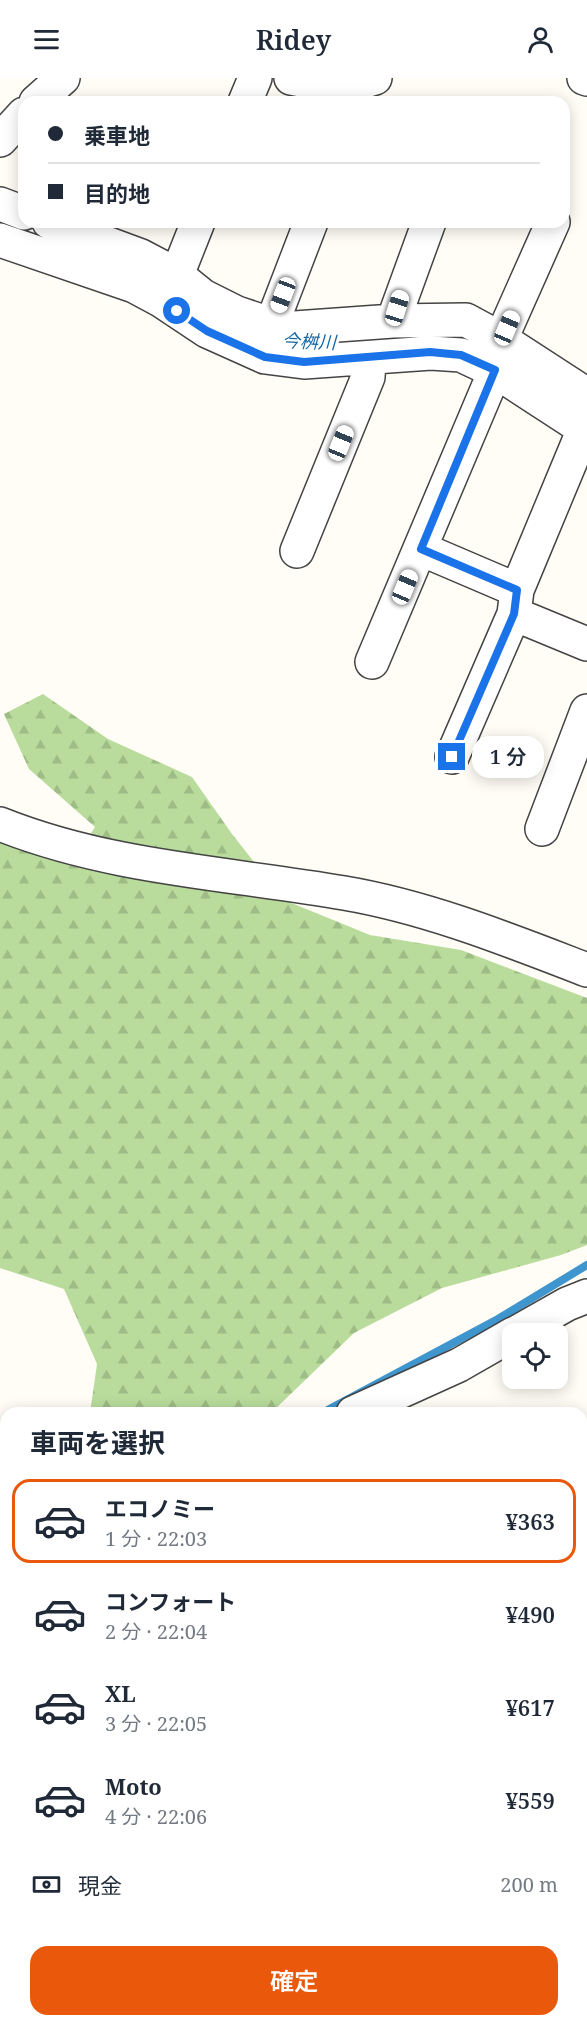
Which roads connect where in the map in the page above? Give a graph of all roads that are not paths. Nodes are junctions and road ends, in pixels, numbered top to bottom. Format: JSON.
{"nodes":[{"id":1,"x":63,"y":78,"type":"edge"},
{"id":2,"x":255,"y":78,"type":"edge"},
{"id":3,"x":291,"y":78,"type":"edge"},
{"id":4,"x":363,"y":88,"type":"edge"},
{"id":5,"x":43,"y":96,"type":"edge"},
{"id":6,"x":248,"y":96,"type":"edge"},
{"id":7,"x":18,"y":120,"type":"edge"},
{"id":8,"x":0,"y":140,"type":"edge"},
{"id":9,"x":0,"y":204,"type":"edge"},
{"id":10,"x":18,"y":211,"type":"edge"},
{"id":11,"x":66,"y":228,"type":"edge"},
{"id":12,"x":196,"y":228,"type":"edge"},
{"id":13,"x":309,"y":228,"type":"edge"},
{"id":14,"x":427,"y":228,"type":"edge"},
{"id":15,"x":551,"y":228,"type":"edge"},
{"id":16,"x":0,"y":240,"type":"edge"},
{"id":17,"x":177,"y":275,"type":"junction"},
{"id":18,"x":393,"y":321,"type":"junction"},
{"id":19,"x":273,"y":326,"type":"junction"},
{"id":20,"x":498,"y":355,"type":"junction"},
{"id":21,"x":265,"y":357,"type":"junction"},
{"id":22,"x":369,"y":359,"type":"junction"},
{"id":23,"x":587,"y":395,"type":"edge"},
{"id":24,"x":585,"y":430,"type":"edge"},
{"id":25,"x":421,"y":549,"type":"junction"},
{"id":26,"x":297,"y":551,"type":"dead end"},
{"id":27,"x":515,"y":602,"type":"junction"},
{"id":28,"x":587,"y":644,"type":"edge"},
{"id":29,"x":372,"y":662,"type":"dead end"},
{"id":30,"x":587,"y":711,"type":"edge"},
{"id":31,"x":452,"y":757,"type":"dead end"},
{"id":32,"x":0,"y":824,"type":"edge"},
{"id":33,"x":542,"y":829,"type":"dead end"},
{"id":34,"x":587,"y":970,"type":"edge"},
{"id":35,"x":587,"y":1296,"type":"edge"},
{"id":36,"x":533,"y":1323,"type":"edge"},
{"id":37,"x":502,"y":1341,"type":"edge"},
{"id":38,"x":366,"y":1407,"type":"edge"}],
"edges":[{"from":1,"to":5,"type":"street"},
{"from":2,"to":6,"type":"street"},
{"from":3,"to":4,"type":"street"},
{"from":7,"to":8,"type":"street"},
{"from":9,"to":10,"type":"street"},
{"from":11,"to":17,"type":"street"},
{"from":12,"to":17,"type":"street"},
{"from":13,"to":19,"type":"street"},
{"from":14,"to":18,"type":"street"},
{"from":15,"to":20,"type":"street"},
{"from":16,"to":21,"type":"street"},
{"from":17,"to":19,"type":"street"},
{"from":18,"to":19,"type":"street"},
{"from":18,"to":20,"type":"street"},
{"from":19,"to":21,"type":"street"},
{"from":20,"to":22,"type":"street"},
{"from":20,"to":23,"type":"street"},
{"from":20,"to":24,"type":"street"},
{"from":20,"to":25,"type":"street"},
{"from":21,"to":22,"type":"street"},
{"from":22,"to":26,"type":"street"},
{"from":24,"to":27,"type":"street"},
{"from":25,"to":27,"type":"street"},
{"from":25,"to":29,"type":"street"},
{"from":27,"to":28,"type":"street"},
{"from":27,"to":31,"type":"street"},
{"from":30,"to":33,"type":"street"},
{"from":32,"to":34,"type":"street"},
{"from":35,"to":36,"type":"street"},
{"from":37,"to":38,"type":"street"}]}
